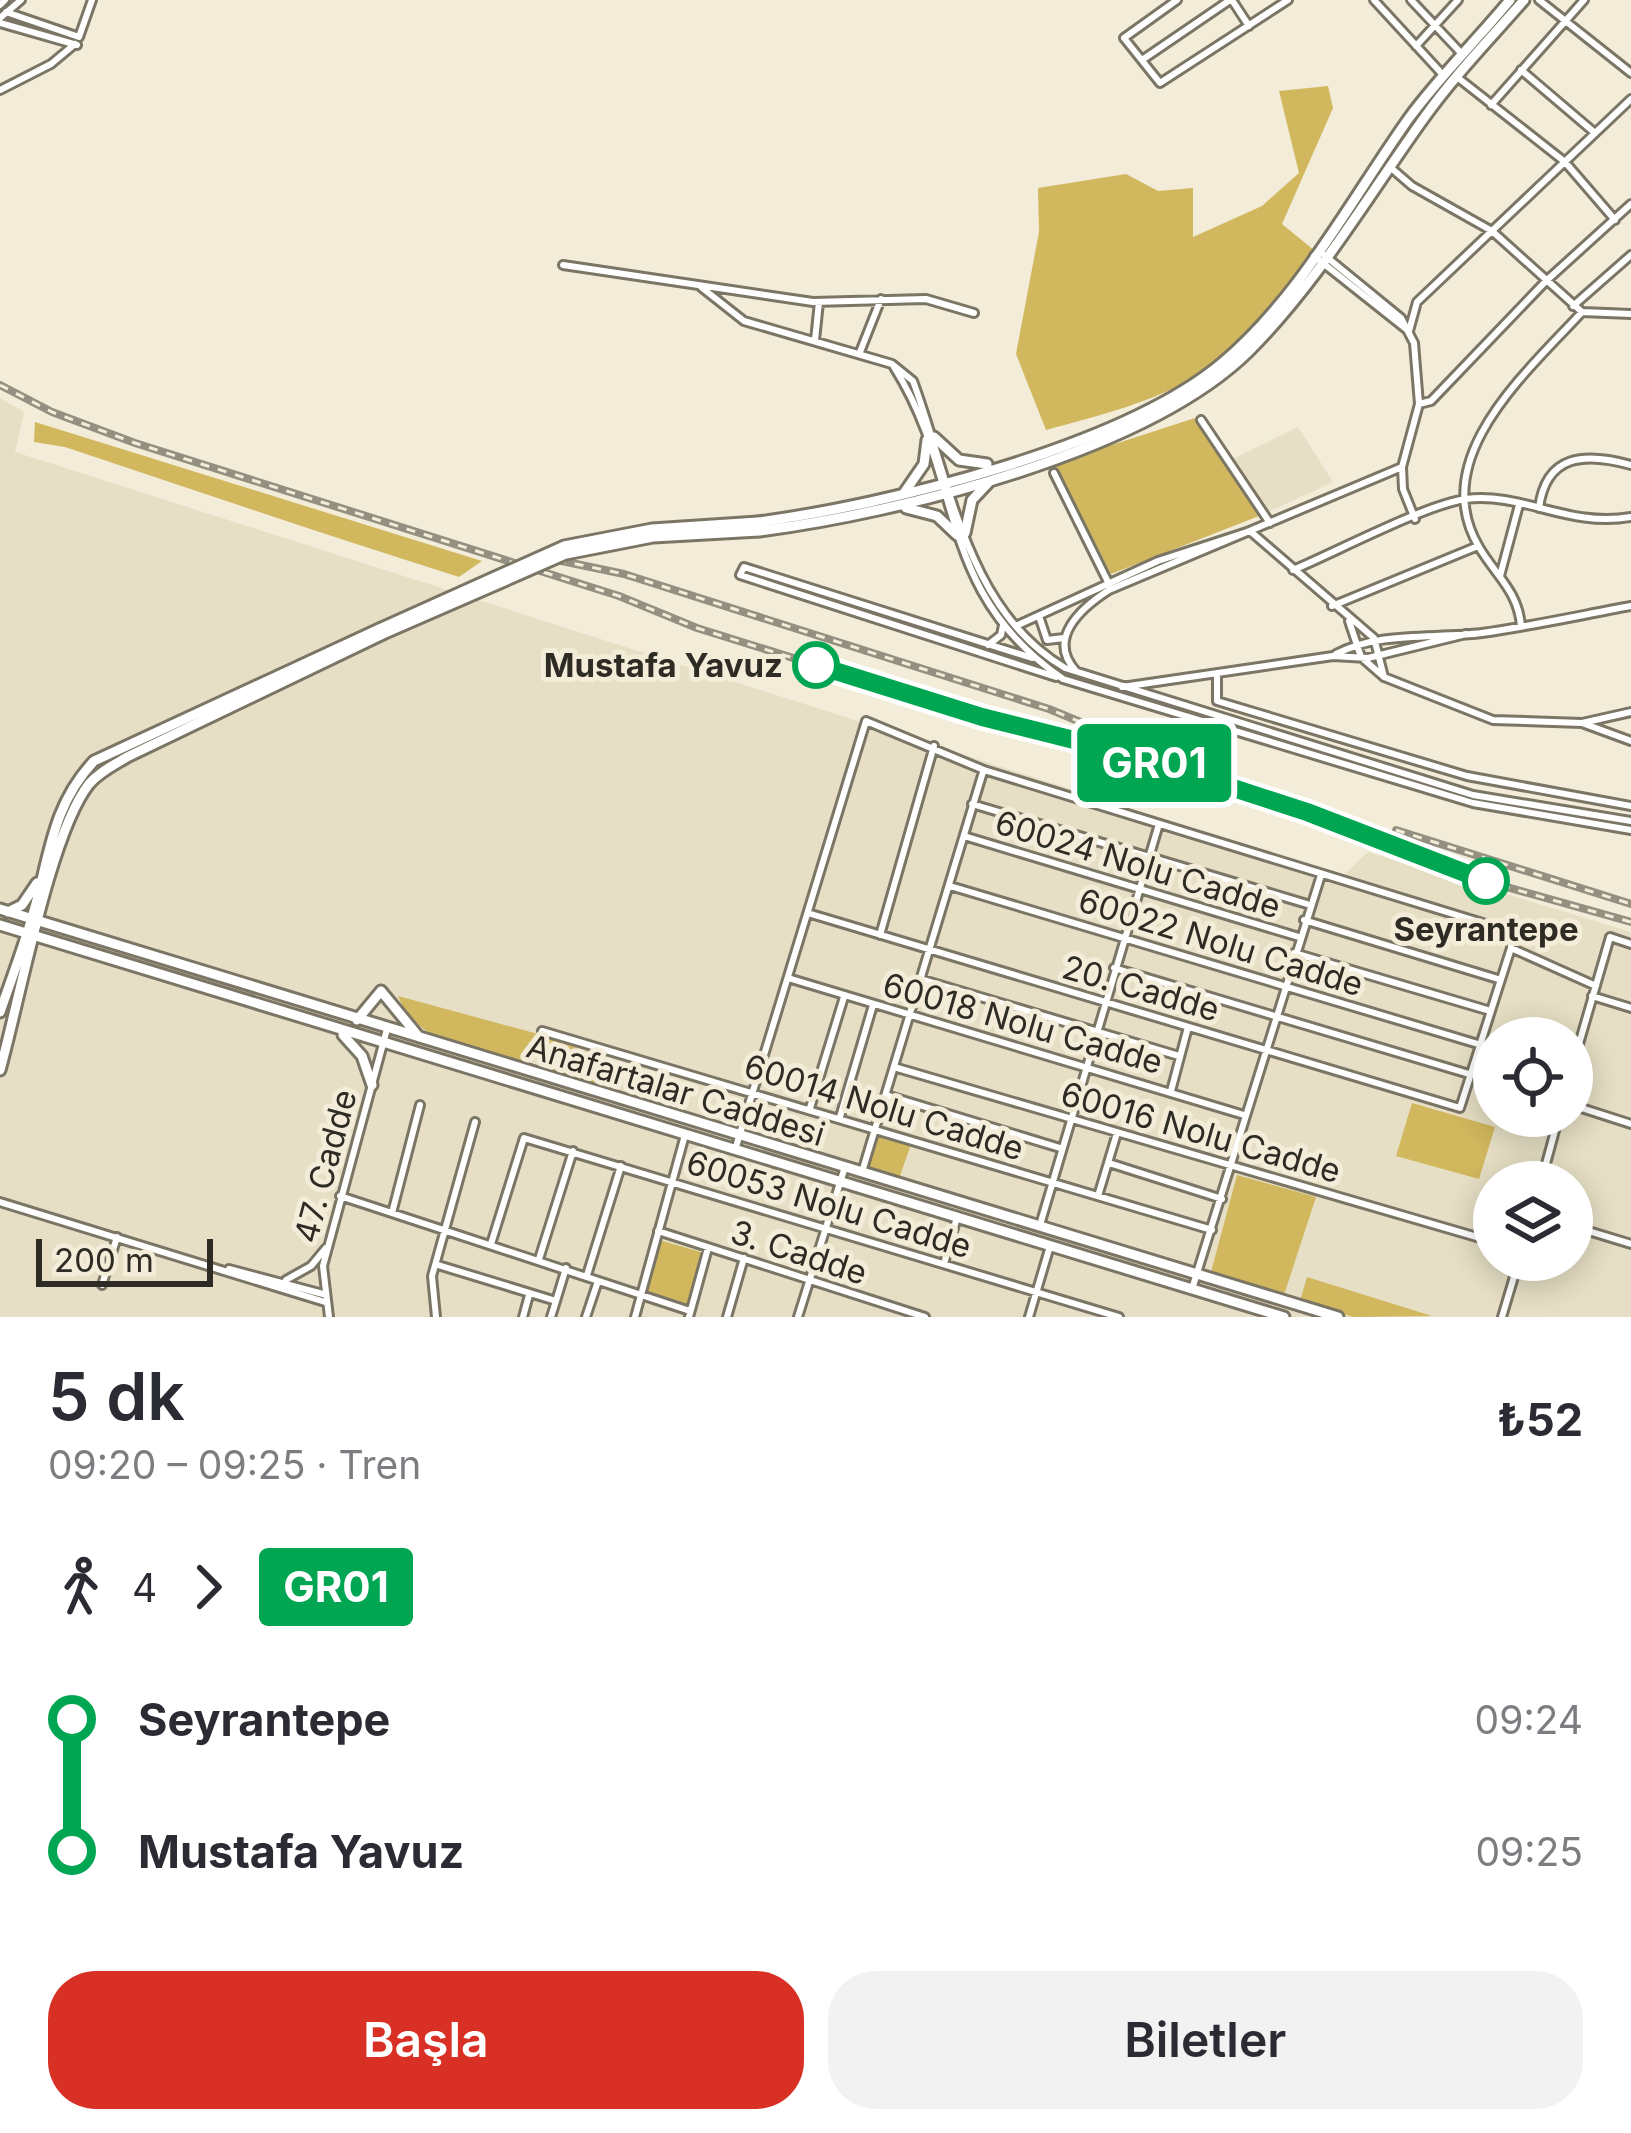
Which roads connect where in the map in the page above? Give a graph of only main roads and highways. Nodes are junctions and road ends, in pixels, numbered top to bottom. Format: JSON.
{"nodes":[{"id":1,"x":1510,"y":0,"type":"edge"},
{"id":2,"x":1524,"y":0,"type":"edge"},
{"id":3,"x":1388,"y":164,"type":"junction"},
{"id":4,"x":1320,"y":256,"type":"junction"},
{"id":5,"x":1004,"y":462,"type":"junction"},
{"id":6,"x":996,"y":476,"type":"junction"},
{"id":7,"x":945,"y":487,"type":"junction"},
{"id":8,"x":899,"y":503,"type":"junction"},
{"id":9,"x":381,"y":632,"type":"junction"},
{"id":10,"x":42,"y":873,"type":"junction"},
{"id":11,"x":46,"y":896,"type":"junction"},
{"id":12,"x":4,"y":910,"type":"edge"},
{"id":13,"x":35,"y":921,"type":"junction"},
{"id":14,"x":0,"y":925,"type":"edge"},
{"id":15,"x":70,"y":932,"type":"junction"},
{"id":16,"x":31,"y":935,"type":"junction"},
{"id":17,"x":63,"y":945,"type":"junction"},
{"id":18,"x":32,"y":956,"type":"junction"},
{"id":19,"x":0,"y":1012,"type":"edge"},
{"id":20,"x":357,"y":1020,"type":"junction"},
{"id":21,"x":339,"y":1031,"type":"junction"},
{"id":22,"x":420,"y":1038,"type":"junction"},
{"id":23,"x":0,"y":1070,"type":"edge"},
{"id":24,"x":372,"y":1085,"type":"road end"},
{"id":25,"x":842,"y":1176,"type":"junction"},
{"id":26,"x":1257,"y":1313,"type":"edge"},
{"id":27,"x":1284,"y":1317,"type":"edge"},
{"id":28,"x":1338,"y":1317,"type":"edge"}],
"edges":[{"from":1,"to":3,"type":"main road"},
{"from":2,"to":3,"type":"main road"},
{"from":3,"to":4,"type":"main road"},
{"from":4,"to":5,"type":"main road"},
{"from":4,"to":6,"type":"main road"},
{"from":5,"to":7,"type":"main road"},
{"from":5,"to":8,"type":"main road"},
{"from":6,"to":7,"type":"main road"},
{"from":6,"to":8,"type":"main road"},
{"from":7,"to":8,"type":"main road"},
{"from":8,"to":9,"type":"main road","bridge":true},
{"from":9,"to":10,"type":"main road"},
{"from":9,"to":11,"type":"main road"},
{"from":10,"to":12,"type":"main road"},
{"from":10,"to":13,"type":"main road"},
{"from":11,"to":13,"type":"main road"},
{"from":11,"to":15,"type":"main road"},
{"from":12,"to":13,"type":"main road","name":"Anafartalar Caddesi"},
{"from":13,"to":15,"type":"main road","name":"Anafartalar Caddesi"},
{"from":13,"to":16,"type":"main road"},
{"from":14,"to":16,"type":"main road","name":"Anafartalar Caddesi"},
{"from":15,"to":20,"type":"main road","name":"Anafartalar Caddesi"},
{"from":16,"to":17,"type":"main road","name":"Anafartalar Caddesi"},
{"from":16,"to":18,"type":"main road"},
{"from":16,"to":19,"type":"main road"},
{"from":17,"to":18,"type":"main road"},
{"from":17,"to":21,"type":"main road","name":"Anafartalar Caddesi"},
{"from":18,"to":23,"type":"main road"},
{"from":20,"to":22,"type":"main road","name":"Anafartalar Caddesi"},
{"from":20,"to":22,"type":"main road"},
{"from":21,"to":24,"type":"main road"},
{"from":21,"to":25,"type":"main road","name":"Anafartalar Caddesi"},
{"from":22,"to":25,"type":"main road","name":"Anafartalar Caddesi"},
{"from":25,"to":26,"type":"main road","name":"Anafartalar Caddesi"},
{"from":25,"to":28,"type":"main road","name":"Anafartalar Caddesi"},
{"from":26,"to":27,"type":"main road","name":"Anafartalar Caddesi"}]}
